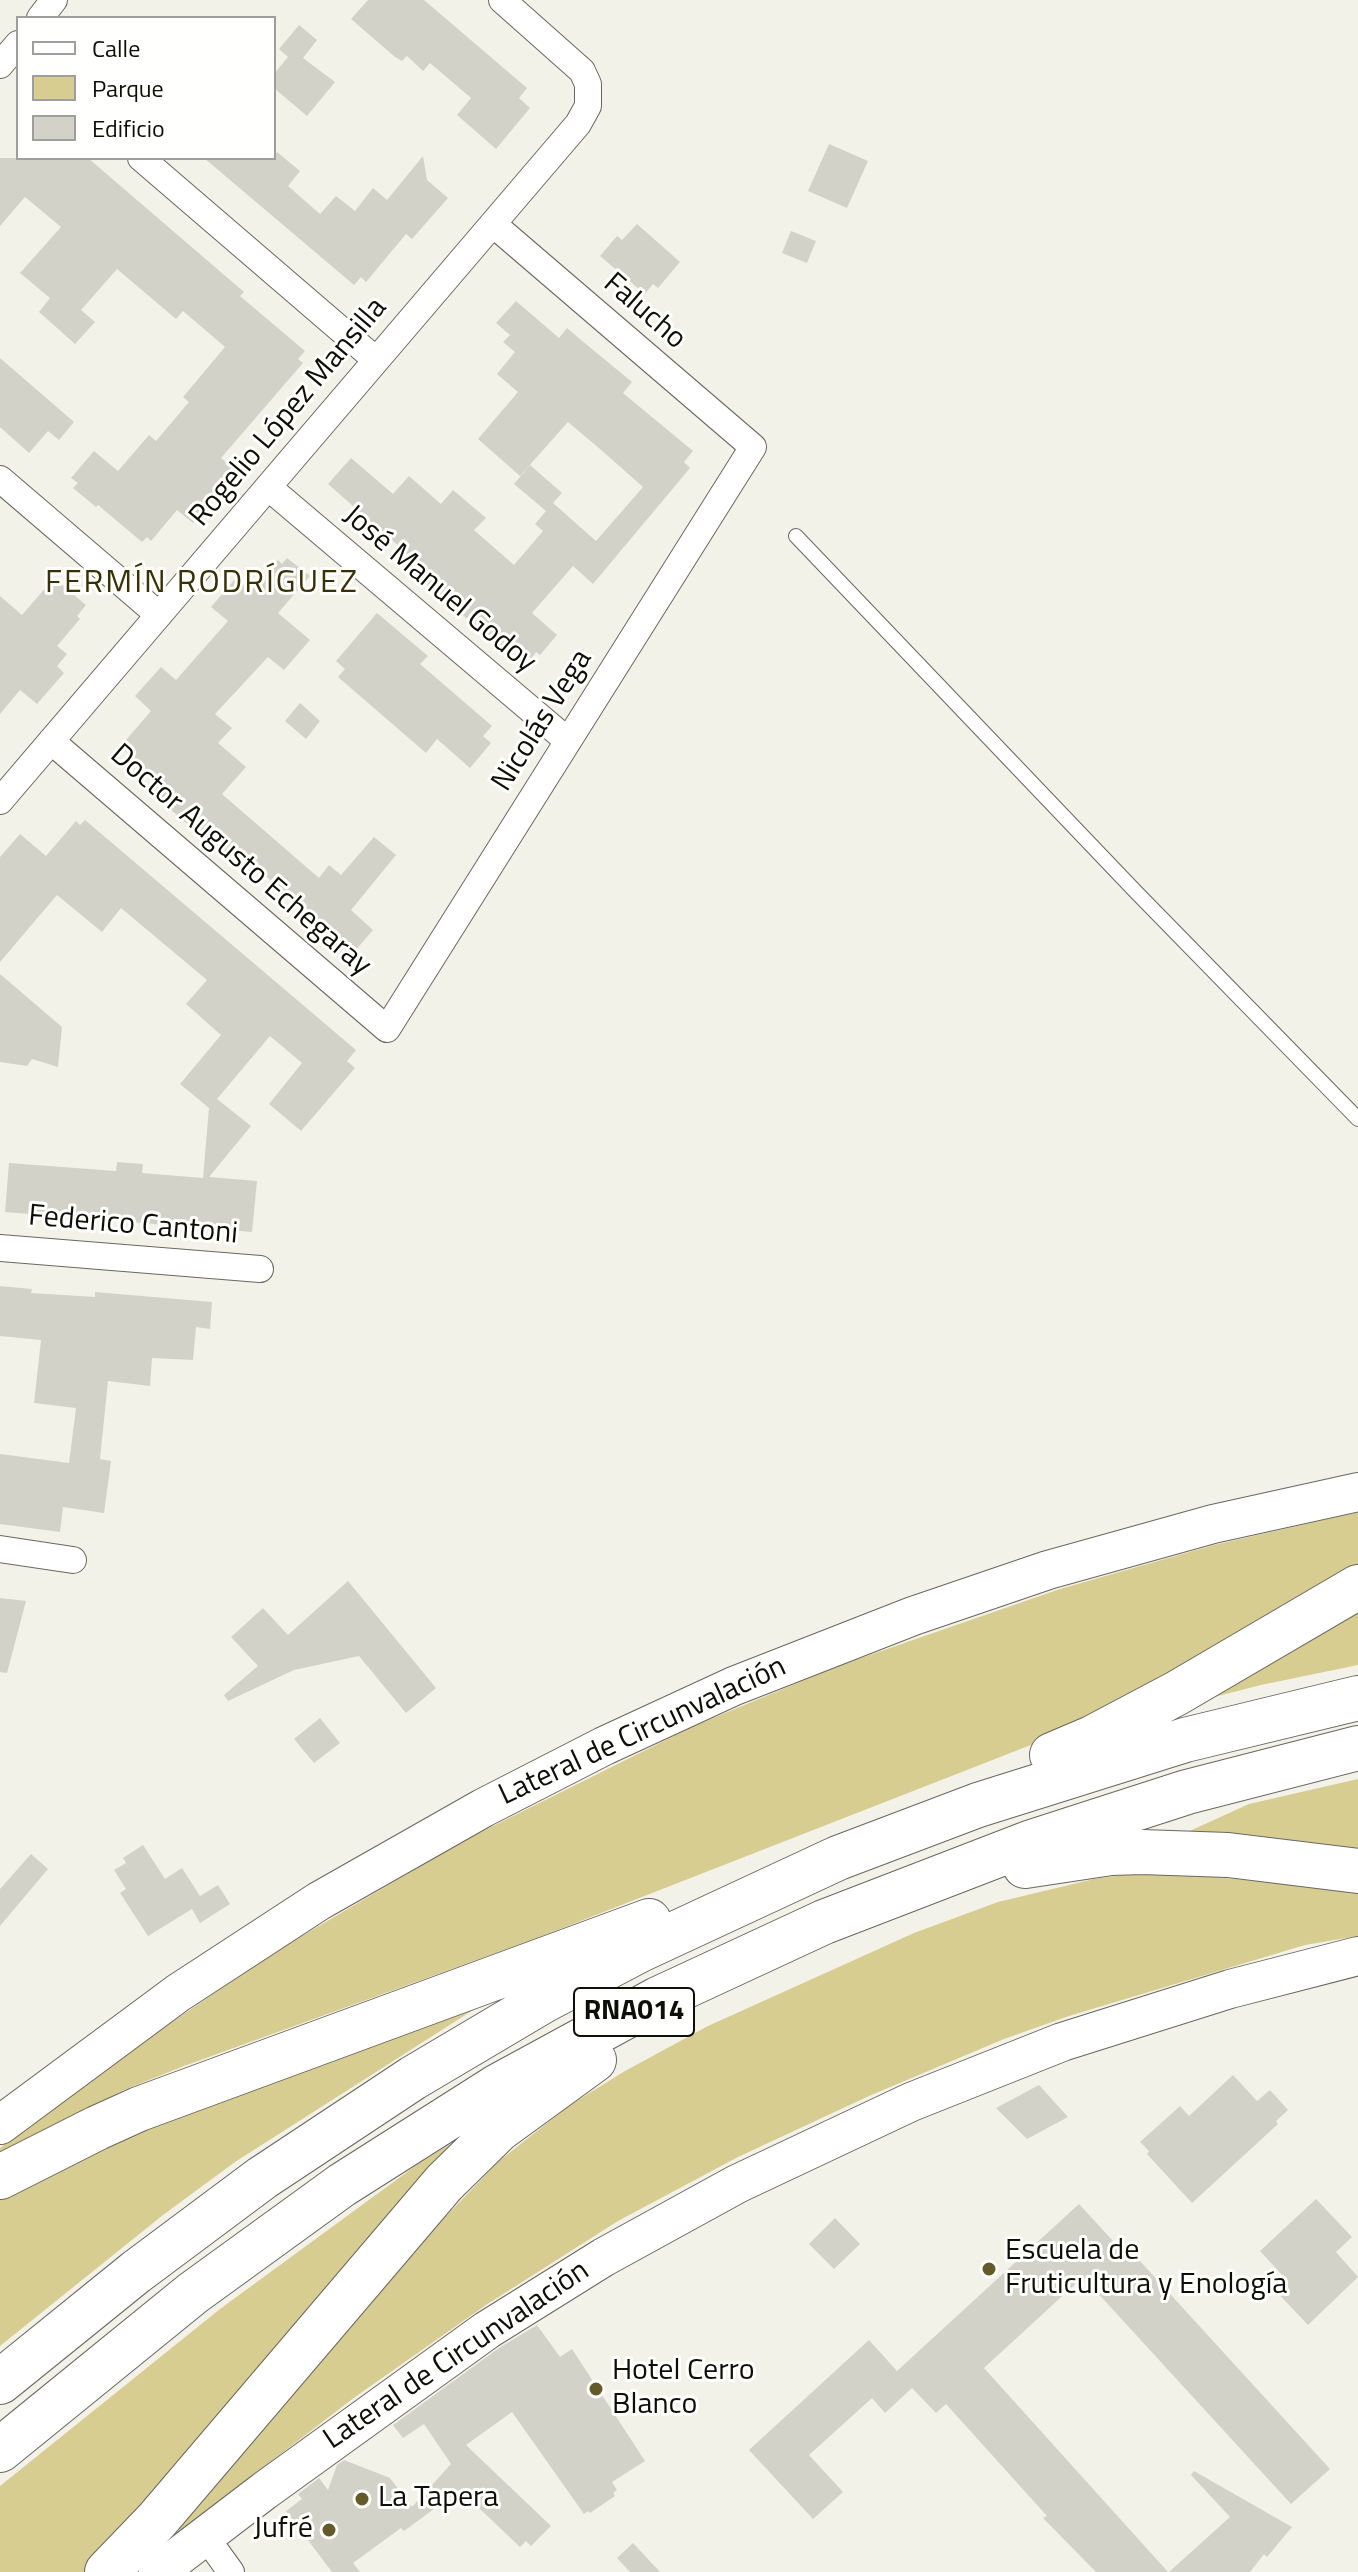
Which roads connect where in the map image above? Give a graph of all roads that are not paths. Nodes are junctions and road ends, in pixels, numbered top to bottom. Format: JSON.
{"nodes":[{"id":1,"x":54,"y":0,"type":"edge"},
{"id":2,"x":502,"y":0,"type":"edge"},
{"id":3,"x":42,"y":16,"type":"edge"},
{"id":4,"x":143,"y":160,"type":"edge"},
{"id":5,"x":493,"y":224,"type":"junction"},
{"id":6,"x":376,"y":360,"type":"junction"},
{"id":7,"x":753,"y":447,"type":"joint"},
{"id":8,"x":0,"y":479,"type":"edge"},
{"id":9,"x":268,"y":487,"type":"junction"},
{"id":10,"x":796,"y":536,"type":"dead end"},
{"id":11,"x":159,"y":615,"type":"junction"},
{"id":12,"x":51,"y":741,"type":"junction"},
{"id":13,"x":568,"y":741,"type":"junction"},
{"id":14,"x":0,"y":801,"type":"edge"},
{"id":15,"x":387,"y":1029,"type":"joint"},
{"id":16,"x":1358,"y":1119,"type":"edge"},
{"id":17,"x":0,"y":1248,"type":"edge"},
{"id":18,"x":260,"y":1269,"type":"dead end"},
{"id":19,"x":1358,"y":1492,"type":"edge"},
{"id":20,"x":0,"y":1549,"type":"edge"},
{"id":21,"x":73,"y":1560,"type":"dead end"},
{"id":22,"x":1358,"y":1587,"type":"edge"},
{"id":23,"x":1358,"y":1698,"type":"edge"},
{"id":24,"x":1358,"y":1748,"type":"edge"},
{"id":25,"x":850,"y":1854,"type":"junction"},
{"id":26,"x":1358,"y":1871,"type":"edge"},
{"id":27,"x":882,"y":1898,"type":"junction"},
{"id":28,"x":1358,"y":1956,"type":"edge"},
{"id":29,"x":729,"y":1965,"type":"junction"},
{"id":30,"x":0,"y":2125,"type":"edge"},
{"id":31,"x":0,"y":2177,"type":"edge"},
{"id":32,"x":0,"y":2382,"type":"edge"},
{"id":33,"x":0,"y":2450,"type":"edge"},
{"id":34,"x":205,"y":2536,"type":"junction"},
{"id":35,"x":107,"y":2572,"type":"edge"},
{"id":36,"x":158,"y":2572,"type":"edge"},
{"id":37,"x":231,"y":2572,"type":"edge"}],
"edges":[{"from":1,"to":3,"type":"street"},
{"from":2,"to":5,"type":"street","name":"Rogelio López Mansilla"},
{"from":4,"to":6,"type":"street"},
{"from":5,"to":6,"type":"street","name":"Rogelio López Mansilla"},
{"from":5,"to":7,"type":"street","name":"Falucho"},
{"from":6,"to":9,"type":"street","name":"Rogelio López Mansilla"},
{"from":7,"to":13,"type":"street","name":"Nicolás Vega"},
{"from":8,"to":11,"type":"street"},
{"from":9,"to":11,"type":"street","name":"Rogelio López Mansilla"},
{"from":9,"to":13,"type":"street","name":"José Manuel Godoy"},
{"from":10,"to":16,"type":"lane"},
{"from":11,"to":12,"type":"street","name":"Rogelio López Mansilla"},
{"from":12,"to":14,"type":"street","name":"Rogelio López Mansilla"},
{"from":12,"to":15,"type":"street","name":"Doctor Augusto Echegaray"},
{"from":13,"to":15,"type":"street","name":"Nicolás Vega"},
{"from":17,"to":18,"type":"street","name":"Federico Cantoni"},
{"from":19,"to":30,"type":"street","name":"Lateral de Circunvalación"},
{"from":20,"to":21,"type":"street"},
{"from":22,"to":25,"type":"highway"},
{"from":23,"to":25,"type":"highway","number":"RNA014"},
{"from":24,"to":27,"type":"highway","number":"RNA014"},
{"from":25,"to":31,"type":"highway"},
{"from":25,"to":32,"type":"highway","number":"RNA014"},
{"from":26,"to":27,"type":"highway"},
{"from":27,"to":29,"type":"highway","number":"RNA014"},
{"from":28,"to":34,"type":"street","name":"Lateral de Circunvalación"},
{"from":29,"to":33,"type":"highway","number":"RNA014"},
{"from":29,"to":35,"type":"highway"},
{"from":34,"to":36,"type":"street","name":"Lateral de Circunvalación"},
{"from":34,"to":37,"type":"street"}]}
